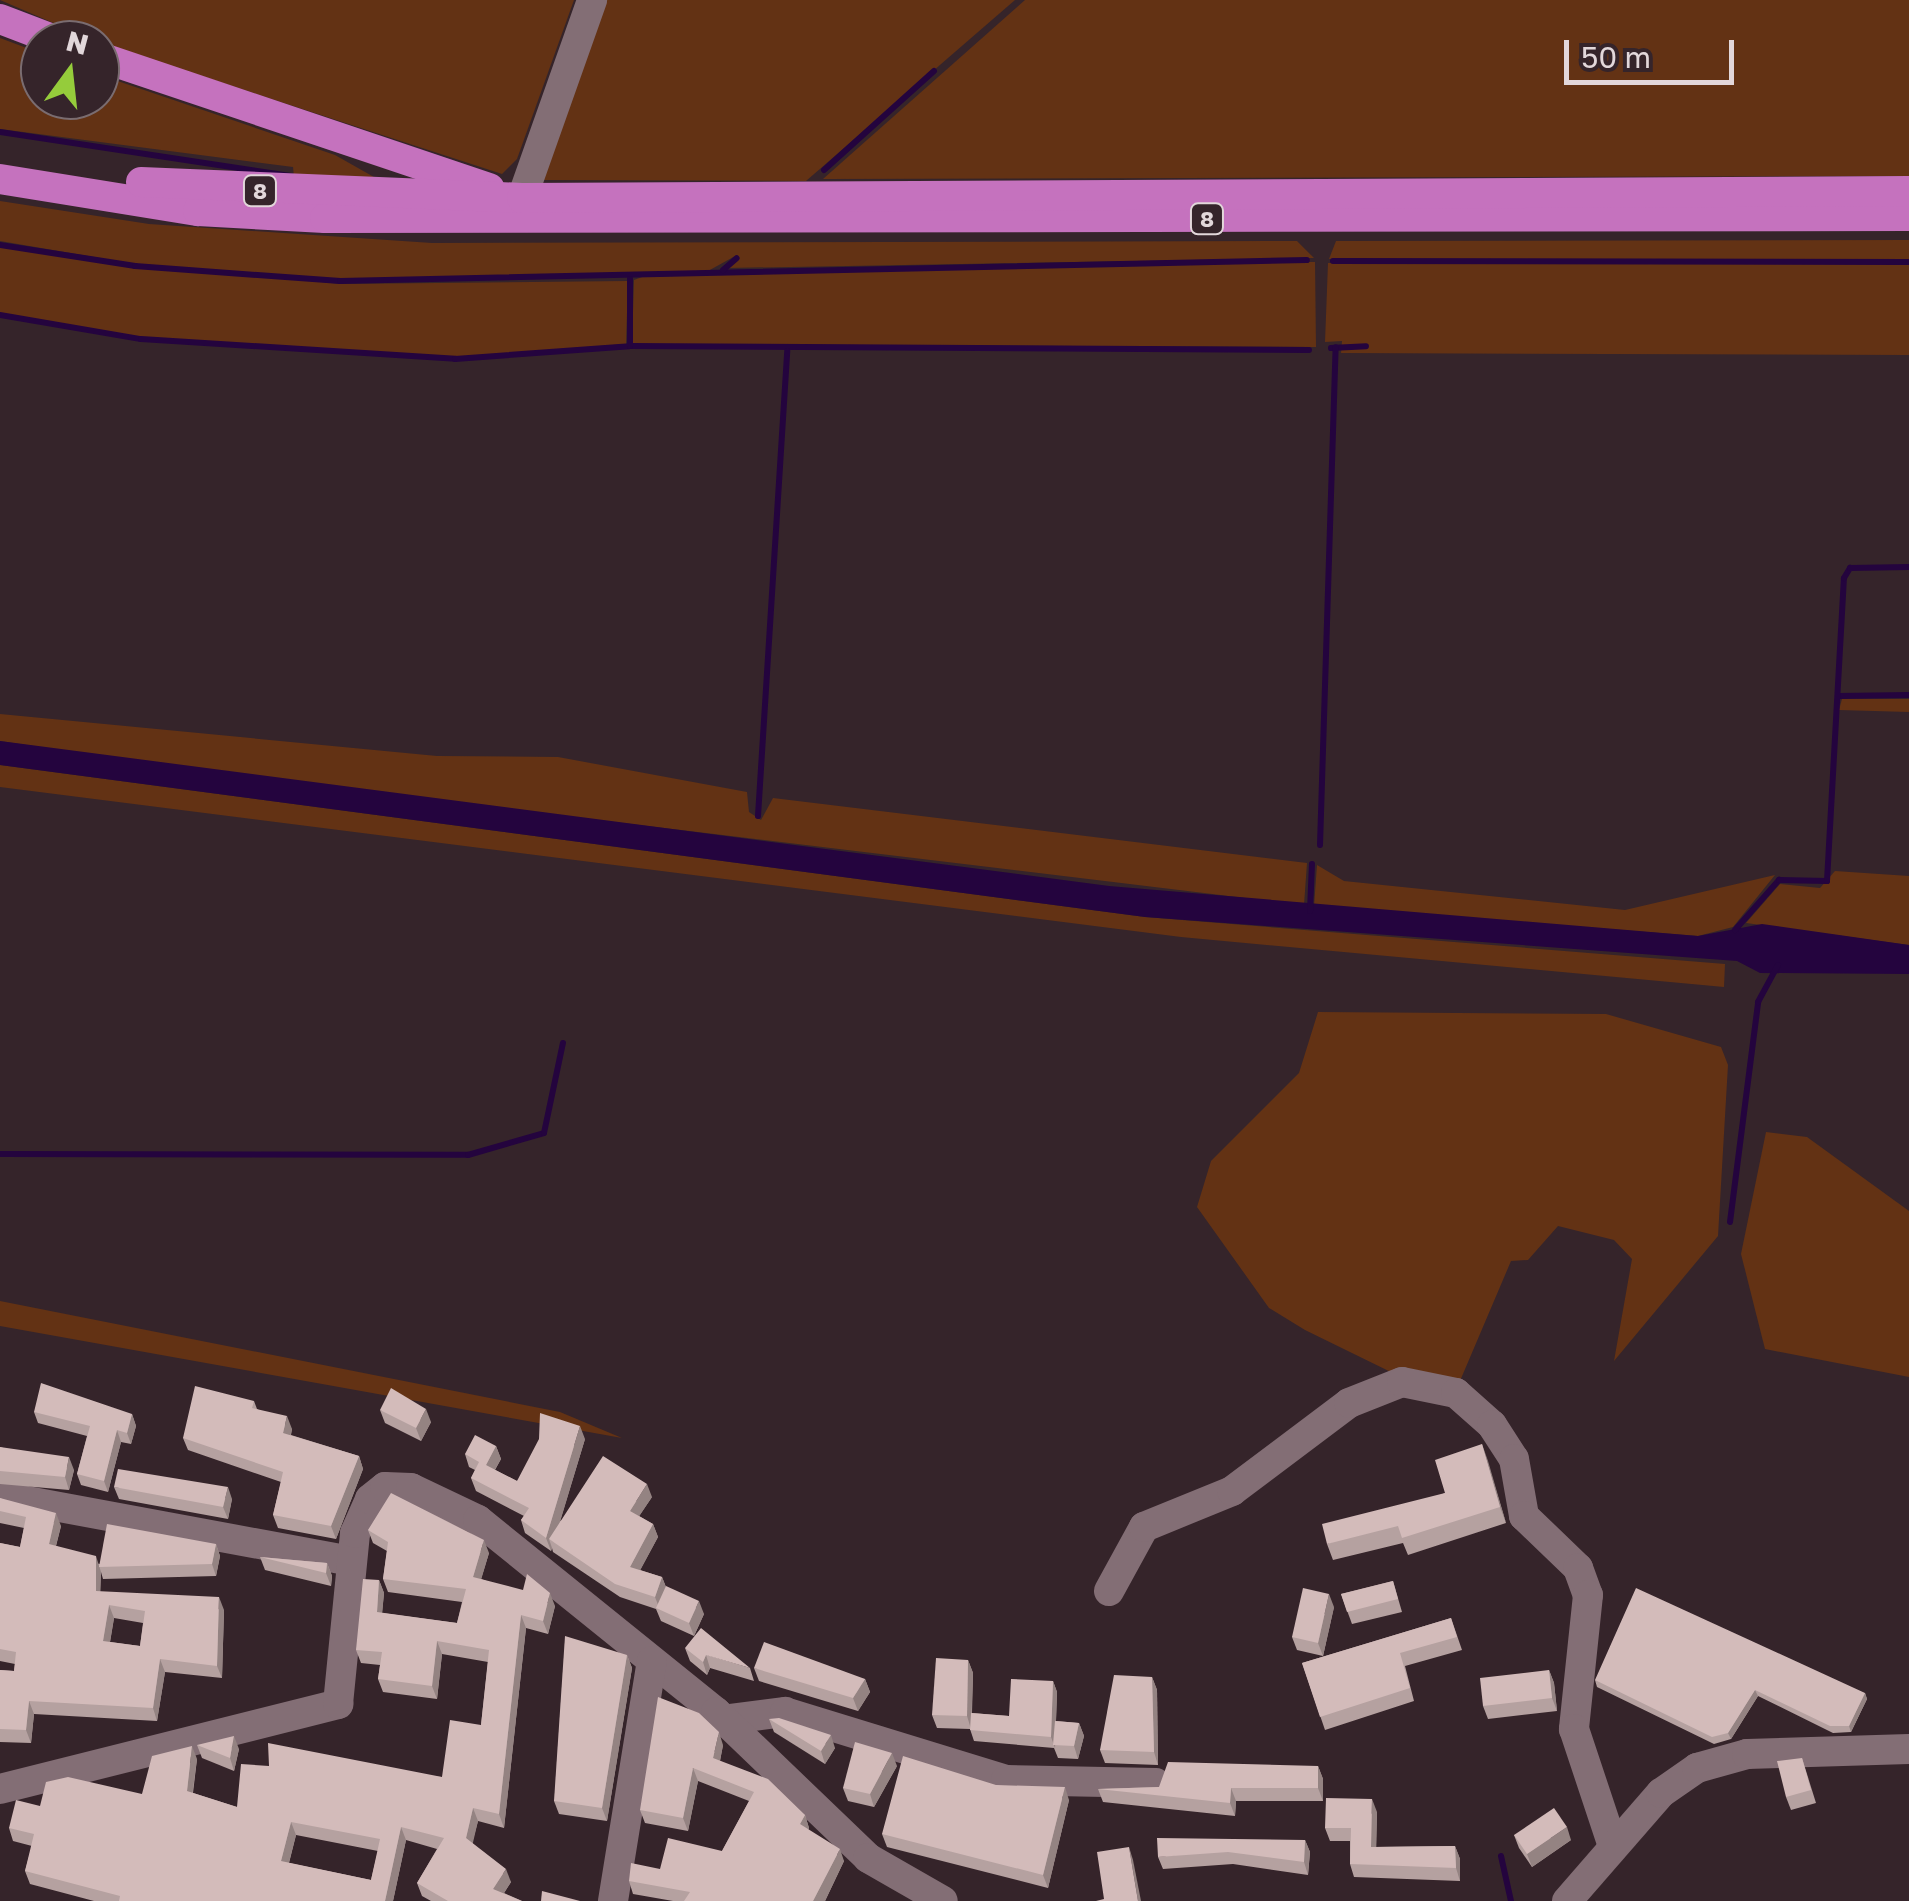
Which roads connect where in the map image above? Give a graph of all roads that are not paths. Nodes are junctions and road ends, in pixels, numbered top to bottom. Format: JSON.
{"nodes":[{"id":1,"x":592,"y":0,"type":"edge"},
{"id":2,"x":120,"y":64,"type":"edge"},
{"id":3,"x":0,"y":159,"type":"edge"},
{"id":4,"x":0,"y":179,"type":"edge"},
{"id":5,"x":1909,"y":191,"type":"edge"},
{"id":6,"x":522,"y":198,"type":"junction"},
{"id":7,"x":1909,"y":216,"type":"edge"},
{"id":8,"x":0,"y":1496,"type":"edge"},
{"id":9,"x":347,"y":1560,"type":"junction"},
{"id":10,"x":1109,"y":1591,"type":"dead end"},
{"id":11,"x":652,"y":1662,"type":"junction"},
{"id":12,"x":723,"y":1720,"type":"junction"},
{"id":13,"x":1909,"y":1749,"type":"edge"},
{"id":14,"x":1156,"y":1783,"type":"edge"},
{"id":15,"x":0,"y":1789,"type":"edge"},
{"id":16,"x":1613,"y":1846,"type":"junction"},
{"id":17,"x":612,"y":1901,"type":"edge"},
{"id":18,"x":943,"y":1901,"type":"edge"},
{"id":19,"x":1568,"y":1901,"type":"edge"}],
"edges":[{"from":1,"to":6,"type":"street"},
{"from":2,"to":6,"type":"highway"},
{"from":3,"to":6,"type":"highway","number":"8"},
{"from":4,"to":7,"type":"highway","number":"8"},
{"from":5,"to":6,"type":"highway","number":"8"},
{"from":8,"to":9,"type":"street"},
{"from":9,"to":11,"type":"street"},
{"from":9,"to":15,"type":"street"},
{"from":10,"to":16,"type":"street"},
{"from":11,"to":12,"type":"street"},
{"from":11,"to":17,"type":"street"},
{"from":12,"to":14,"type":"street"},
{"from":12,"to":18,"type":"street"},
{"from":13,"to":16,"type":"street"},
{"from":16,"to":19,"type":"street"}]}
